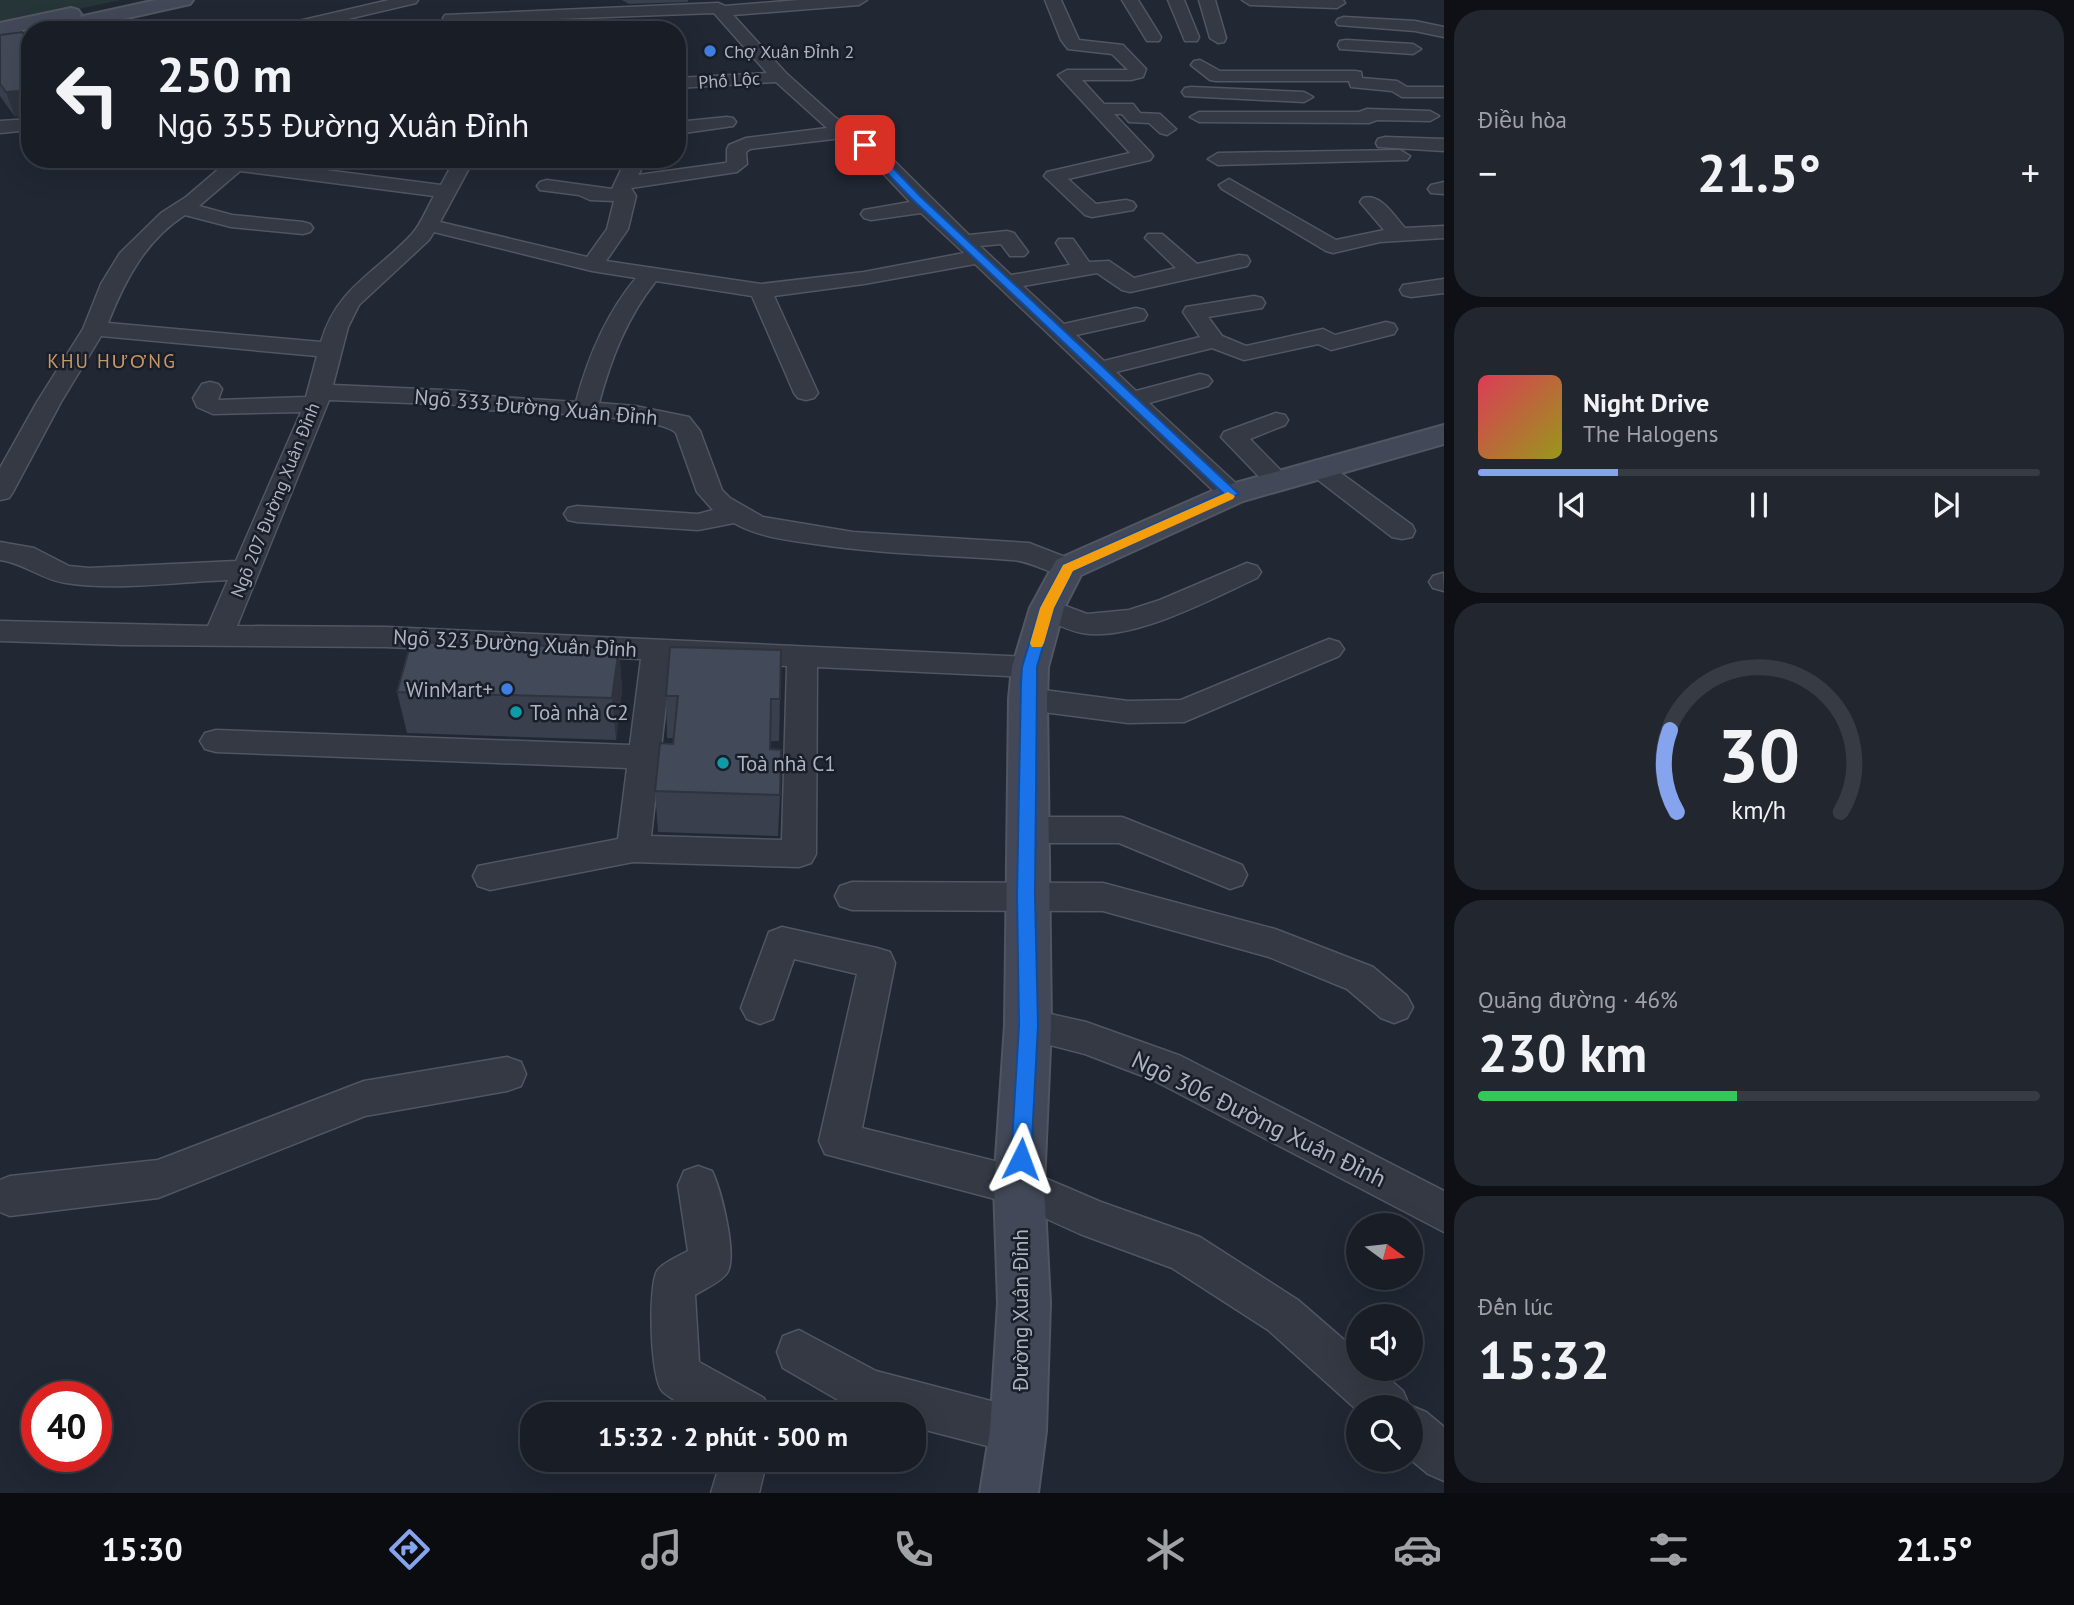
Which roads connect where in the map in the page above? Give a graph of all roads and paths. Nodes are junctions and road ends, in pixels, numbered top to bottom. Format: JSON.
{"nodes":[{"id":1,"x":134,"y":0,"type":"edge"},
{"id":2,"x":183,"y":0,"type":"edge"},
{"id":3,"x":410,"y":0,"type":"edge"},
{"id":4,"x":859,"y":0,"type":"edge"},
{"id":5,"x":1053,"y":0,"type":"edge"},
{"id":6,"x":1122,"y":0,"type":"edge"},
{"id":7,"x":1130,"y":0,"type":"edge"},
{"id":8,"x":1140,"y":0,"type":"edge"},
{"id":9,"x":1176,"y":0,"type":"edge"},
{"id":10,"x":1207,"y":0,"type":"edge"},
{"id":11,"x":1250,"y":0,"type":"edge"},
{"id":12,"x":804,"y":2,"type":"edge"},
{"id":13,"x":1337,"y":4,"type":"dead end"},
{"id":14,"x":436,"y":6,"type":"dead end"},
{"id":15,"x":592,"y":6,"type":"edge"},
{"id":16,"x":717,"y":6,"type":"edge"},
{"id":17,"x":346,"y":14,"type":"junction"},
{"id":18,"x":37,"y":21,"type":"edge"},
{"id":19,"x":86,"y":21,"type":"edge"},
{"id":20,"x":317,"y":21,"type":"edge"},
{"id":21,"x":357,"y":21,"type":"edge"},
{"id":22,"x":451,"y":21,"type":"edge"},
{"id":23,"x":477,"y":21,"type":"edge"},
{"id":24,"x":1344,"y":22,"type":"dead end"},
{"id":25,"x":21,"y":24,"type":"edge"},
{"id":26,"x":0,"y":29,"type":"edge"},
{"id":27,"x":1444,"y":32,"type":"edge"},
{"id":28,"x":21,"y":35,"type":"edge"},
{"id":29,"x":1153,"y":37,"type":"dead end"},
{"id":30,"x":1191,"y":37,"type":"dead end"},
{"id":31,"x":1218,"y":38,"type":"dead end"},
{"id":32,"x":0,"y":39,"type":"edge"},
{"id":33,"x":1346,"y":45,"type":"dead end"},
{"id":34,"x":1413,"y":48,"type":"dead end"},
{"id":35,"x":1200,"y":65,"type":"dead end"},
{"id":36,"x":780,"y":77,"type":"junction"},
{"id":37,"x":686,"y":82,"type":"edge"},
{"id":38,"x":1191,"y":92,"type":"dead end"},
{"id":39,"x":1444,"y":92,"type":"edge"},
{"id":40,"x":1134,"y":95,"type":"dead end"},
{"id":41,"x":1086,"y":97,"type":"junction"},
{"id":42,"x":1322,"y":97,"type":"dead end"},
{"id":43,"x":1360,"y":98,"type":"junction"},
{"id":44,"x":1100,"y":110,"type":"junction"},
{"id":45,"x":1430,"y":116,"type":"dead end"},
{"id":46,"x":1199,"y":117,"type":"dead end"},
{"id":47,"x":727,"y":122,"type":"dead end"},
{"id":48,"x":21,"y":125,"type":"edge"},
{"id":49,"x":0,"y":127,"type":"edge"},
{"id":50,"x":686,"y":127,"type":"edge"},
{"id":51,"x":1167,"y":130,"type":"dead end"},
{"id":52,"x":844,"y":132,"type":"junction"},
{"id":53,"x":1444,"y":145,"type":"edge"},
{"id":54,"x":1218,"y":159,"type":"dead end"},
{"id":55,"x":220,"y":168,"type":"edge"},
{"id":56,"x":270,"y":168,"type":"edge"},
{"id":57,"x":460,"y":168,"type":"edge"},
{"id":58,"x":630,"y":168,"type":"edge"},
{"id":59,"x":1229,"y":185,"type":"dead end"},
{"id":60,"x":547,"y":186,"type":"dead end"},
{"id":61,"x":625,"y":190,"type":"junction"},
{"id":62,"x":448,"y":192,"type":"junction"},
{"id":63,"x":1370,"y":202,"type":"dead end"},
{"id":64,"x":925,"y":206,"type":"junction"},
{"id":65,"x":1126,"y":206,"type":"dead end"},
{"id":66,"x":183,"y":208,"type":"junction"},
{"id":67,"x":871,"y":214,"type":"dead end"},
{"id":68,"x":429,"y":225,"type":"junction"},
{"id":69,"x":303,"y":228,"type":"dead end"},
{"id":70,"x":1444,"y":232,"type":"edge"},
{"id":71,"x":1400,"y":234,"type":"junction"},
{"id":72,"x":1155,"y":238,"type":"dead end"},
{"id":73,"x":1066,"y":243,"type":"dead end"},
{"id":74,"x":971,"y":249,"type":"junction"},
{"id":75,"x":1017,"y":252,"type":"dead end"},
{"id":76,"x":1239,"y":261,"type":"dead end"},
{"id":77,"x":592,"y":265,"type":"junction"},
{"id":78,"x":1083,"y":269,"type":"junction"},
{"id":79,"x":1192,"y":271,"type":"junction"},
{"id":80,"x":650,"y":275,"type":"junction"},
{"id":81,"x":1006,"y":282,"type":"junction"},
{"id":82,"x":1444,"y":286,"type":"edge"},
{"id":83,"x":1411,"y":290,"type":"dead end"},
{"id":84,"x":761,"y":291,"type":"junction"},
{"id":85,"x":1254,"y":303,"type":"dead end"},
{"id":86,"x":1136,"y":315,"type":"dead end"},
{"id":87,"x":94,"y":329,"type":"junction"},
{"id":88,"x":1386,"y":329,"type":"dead end"},
{"id":89,"x":1059,"y":332,"type":"junction"},
{"id":90,"x":1214,"y":341,"type":"junction"},
{"id":91,"x":329,"y":350,"type":"junction"},
{"id":92,"x":1098,"y":369,"type":"junction"},
{"id":93,"x":1200,"y":381,"type":"dead end"},
{"id":94,"x":209,"y":389,"type":"dead end"},
{"id":95,"x":806,"y":393,"type":"dead end"},
{"id":96,"x":317,"y":398,"type":"junction"},
{"id":97,"x":1131,"y":400,"type":"junction"},
{"id":98,"x":586,"y":408,"type":"junction"},
{"id":99,"x":1276,"y":421,"type":"dead end"},
{"id":100,"x":1444,"y":434,"type":"edge"},
{"id":101,"x":1318,"y":468,"type":"junction"},
{"id":102,"x":1278,"y":481,"type":"junction"},
{"id":103,"x":0,"y":492,"type":"edge"},
{"id":104,"x":1232,"y":494,"type":"junction"},
{"id":105,"x":576,"y":514,"type":"dead end"},
{"id":106,"x":735,"y":514,"type":"junction"},
{"id":107,"x":1402,"y":531,"type":"dead end"},
{"id":108,"x":0,"y":551,"type":"edge"},
{"id":109,"x":1068,"y":568,"type":"junction"},
{"id":110,"x":246,"y":570,"type":"junction"},
{"id":111,"x":1247,"y":572,"type":"dead end"},
{"id":112,"x":1047,"y":608,"type":"junction"},
{"id":113,"x":0,"y":631,"type":"edge"},
{"id":114,"x":219,"y":635,"type":"junction"},
{"id":115,"x":1329,"y":649,"type":"dead end"},
{"id":116,"x":657,"y":650,"type":"junction"},
{"id":117,"x":802,"y":657,"type":"junction"},
{"id":118,"x":1029,"y":683,"type":"junction"},
{"id":119,"x":216,"y":741,"type":"dead end"},
{"id":120,"x":645,"y":757,"type":"junction"},
{"id":121,"x":1027,"y":830,"type":"junction"},
{"id":122,"x":633,"y":849,"type":"junction"},
{"id":123,"x":1230,"y":875,"type":"dead end"},
{"id":124,"x":490,"y":876,"type":"dead end"},
{"id":125,"x":1026,"y":895,"type":"junction"},
{"id":126,"x":852,"y":896,"type":"dead end"},
{"id":127,"x":1394,"y":1007,"type":"dead end"},
{"id":128,"x":760,"y":1009,"type":"dead end"},
{"id":129,"x":1028,"y":1025,"type":"junction"},
{"id":130,"x":507,"y":1074,"type":"dead end"},
{"id":131,"x":698,"y":1185,"type":"dead end"},
{"id":132,"x":1019,"y":1186,"type":"junction"},
{"id":133,"x":10,"y":1196,"type":"dead end"},
{"id":134,"x":1444,"y":1212,"type":"edge"},
{"id":135,"x":799,"y":1352,"type":"dead end"},
{"id":136,"x":1373,"y":1395,"type":"edge"},
{"id":137,"x":725,"y":1402,"type":"edge"},
{"id":138,"x":1018,"y":1431,"type":"junction"},
{"id":139,"x":1423,"y":1439,"type":"edge"},
{"id":140,"x":1444,"y":1458,"type":"edge"},
{"id":141,"x":741,"y":1472,"type":"edge"},
{"id":142,"x":735,"y":1493,"type":"edge"},
{"id":143,"x":1009,"y":1493,"type":"edge"}],
"edges":[{"from":1,"to":18,"type":"street"},
{"from":2,"to":19,"type":"street"},
{"from":3,"to":17,"type":"street"},
{"from":4,"to":12,"type":"street"},
{"from":5,"to":41,"type":"street"},
{"from":6,"to":7,"type":"street"},
{"from":7,"to":8,"type":"street"},
{"from":7,"to":29,"type":"street"},
{"from":9,"to":30,"type":"street"},
{"from":10,"to":31,"type":"street"},
{"from":11,"to":13,"type":"street"},
{"from":12,"to":16,"type":"street"},
{"from":14,"to":22,"type":"street"},
{"from":15,"to":16,"type":"street"},
{"from":15,"to":23,"type":"street"},
{"from":16,"to":36,"type":"street"},
{"from":17,"to":20,"type":"street"},
{"from":17,"to":21,"type":"street"},
{"from":24,"to":27,"type":"street"},
{"from":25,"to":26,"type":"street"},
{"from":28,"to":32,"type":"street"},
{"from":33,"to":34,"type":"street"},
{"from":35,"to":43,"type":"street"},
{"from":36,"to":37,"type":"street","name":"Phố Lộc"},
{"from":36,"to":52,"type":"street"},
{"from":38,"to":42,"type":"street"},
{"from":39,"to":43,"type":"street"},
{"from":40,"to":41,"type":"street"},
{"from":41,"to":44,"type":"street"},
{"from":43,"to":45,"type":"street"},
{"from":43,"to":46,"type":"street"},
{"from":44,"to":51,"type":"street"},
{"from":44,"to":65,"type":"street"},
{"from":47,"to":50,"type":"street"},
{"from":48,"to":49,"type":"street"},
{"from":52,"to":61,"type":"street"},
{"from":52,"to":64,"type":"street"},
{"from":53,"to":54,"type":"street"},
{"from":55,"to":66,"type":"street"},
{"from":56,"to":62,"type":"street"},
{"from":57,"to":62,"type":"street","name":"Ngõ 207 Đường Xuân Đỉnh"},
{"from":58,"to":61,"type":"street"},
{"from":59,"to":71,"type":"street"},
{"from":60,"to":61,"type":"street"},
{"from":61,"to":77,"type":"street"},
{"from":62,"to":68,"type":"street","name":"Ngõ 207 Đường Xuân Đỉnh"},
{"from":63,"to":71,"type":"street"},
{"from":64,"to":67,"type":"street"},
{"from":64,"to":74,"type":"street"},
{"from":66,"to":69,"type":"street"},
{"from":66,"to":87,"type":"street"},
{"from":68,"to":77,"type":"street"},
{"from":68,"to":91,"type":"street","name":"Ngõ 207 Đường Xuân Đỉnh"},
{"from":70,"to":71,"type":"street"},
{"from":72,"to":79,"type":"street"},
{"from":73,"to":78,"type":"street"},
{"from":74,"to":75,"type":"street"},
{"from":74,"to":81,"type":"street"},
{"from":74,"to":84,"type":"street"},
{"from":76,"to":79,"type":"street"},
{"from":77,"to":80,"type":"street"},
{"from":78,"to":79,"type":"street"},
{"from":78,"to":81,"type":"street"},
{"from":80,"to":84,"type":"street"},
{"from":80,"to":98,"type":"street"},
{"from":81,"to":89,"type":"street"},
{"from":82,"to":83,"type":"street"},
{"from":84,"to":95,"type":"street"},
{"from":85,"to":90,"type":"street"},
{"from":86,"to":89,"type":"street"},
{"from":87,"to":91,"type":"street"},
{"from":87,"to":103,"type":"street"},
{"from":88,"to":90,"type":"street"},
{"from":89,"to":92,"type":"street"},
{"from":90,"to":92,"type":"street"},
{"from":91,"to":96,"type":"street","name":"Ngõ 207 Đường Xuân Đỉnh"},
{"from":92,"to":97,"type":"street"},
{"from":93,"to":97,"type":"street"},
{"from":94,"to":96,"type":"street","name":"Ngõ 333 Đường Xuân Đỉnh"},
{"from":96,"to":98,"type":"street","name":"Ngõ 333 Đường Xuân Đỉnh"},
{"from":96,"to":110,"type":"street","name":"Ngõ 207 Đường Xuân Đỉnh"},
{"from":97,"to":104,"type":"street"},
{"from":98,"to":106,"type":"street","name":"Ngõ 333 Đường Xuân Đỉnh"},
{"from":99,"to":102,"type":"street"},
{"from":100,"to":101,"type":"street"},
{"from":101,"to":102,"type":"street"},
{"from":101,"to":107,"type":"street"},
{"from":102,"to":104,"type":"street"},
{"from":104,"to":109,"type":"street"},
{"from":105,"to":106,"type":"street"},
{"from":106,"to":109,"type":"street","name":"Ngõ 333 Đường Xuân Đỉnh"},
{"from":108,"to":110,"type":"street"},
{"from":109,"to":112,"type":"street","name":"Đường Xuân Đỉnh"},
{"from":110,"to":114,"type":"street","name":"Ngõ 207 Đường Xuân Đỉnh"},
{"from":111,"to":112,"type":"street"},
{"from":112,"to":118,"type":"street","name":"Đường Xuân Đỉnh"},
{"from":113,"to":114,"type":"street","name":"Ngõ 323 Đường Xuân Đỉnh"},
{"from":114,"to":116,"type":"street","name":"Ngõ 323 Đường Xuân Đỉnh"},
{"from":115,"to":118,"type":"street","name":"Ngõ 323 Đường Xuân Đỉnh"},
{"from":116,"to":117,"type":"street","name":"Ngõ 323 Đường Xuân Đỉnh"},
{"from":116,"to":120,"type":"street"},
{"from":117,"to":118,"type":"street","name":"Ngõ 323 Đường Xuân Đỉnh"},
{"from":117,"to":122,"type":"street"},
{"from":118,"to":121,"type":"street","name":"Đường Xuân Đỉnh"},
{"from":119,"to":120,"type":"street"},
{"from":120,"to":122,"type":"street"},
{"from":121,"to":123,"type":"street"},
{"from":121,"to":125,"type":"street","name":"Đường Xuân Đỉnh"},
{"from":122,"to":124,"type":"street"},
{"from":125,"to":126,"type":"street"},
{"from":125,"to":127,"type":"street"},
{"from":125,"to":129,"type":"street","name":"Đường Xuân Đỉnh"},
{"from":128,"to":132,"type":"street"},
{"from":129,"to":132,"type":"street","name":"Đường Xuân Đỉnh"},
{"from":129,"to":134,"type":"street","name":"Ngõ 306 Đường Xuân Đỉnh"},
{"from":130,"to":133,"type":"street"},
{"from":131,"to":137,"type":"street"},
{"from":132,"to":136,"type":"street"},
{"from":132,"to":138,"type":"street","name":"Đường Xuân Đỉnh"},
{"from":135,"to":138,"type":"street"},
{"from":138,"to":143,"type":"street","name":"Đường Xuân Đỉnh"},
{"from":139,"to":140,"type":"street"},
{"from":141,"to":142,"type":"street"}]}
